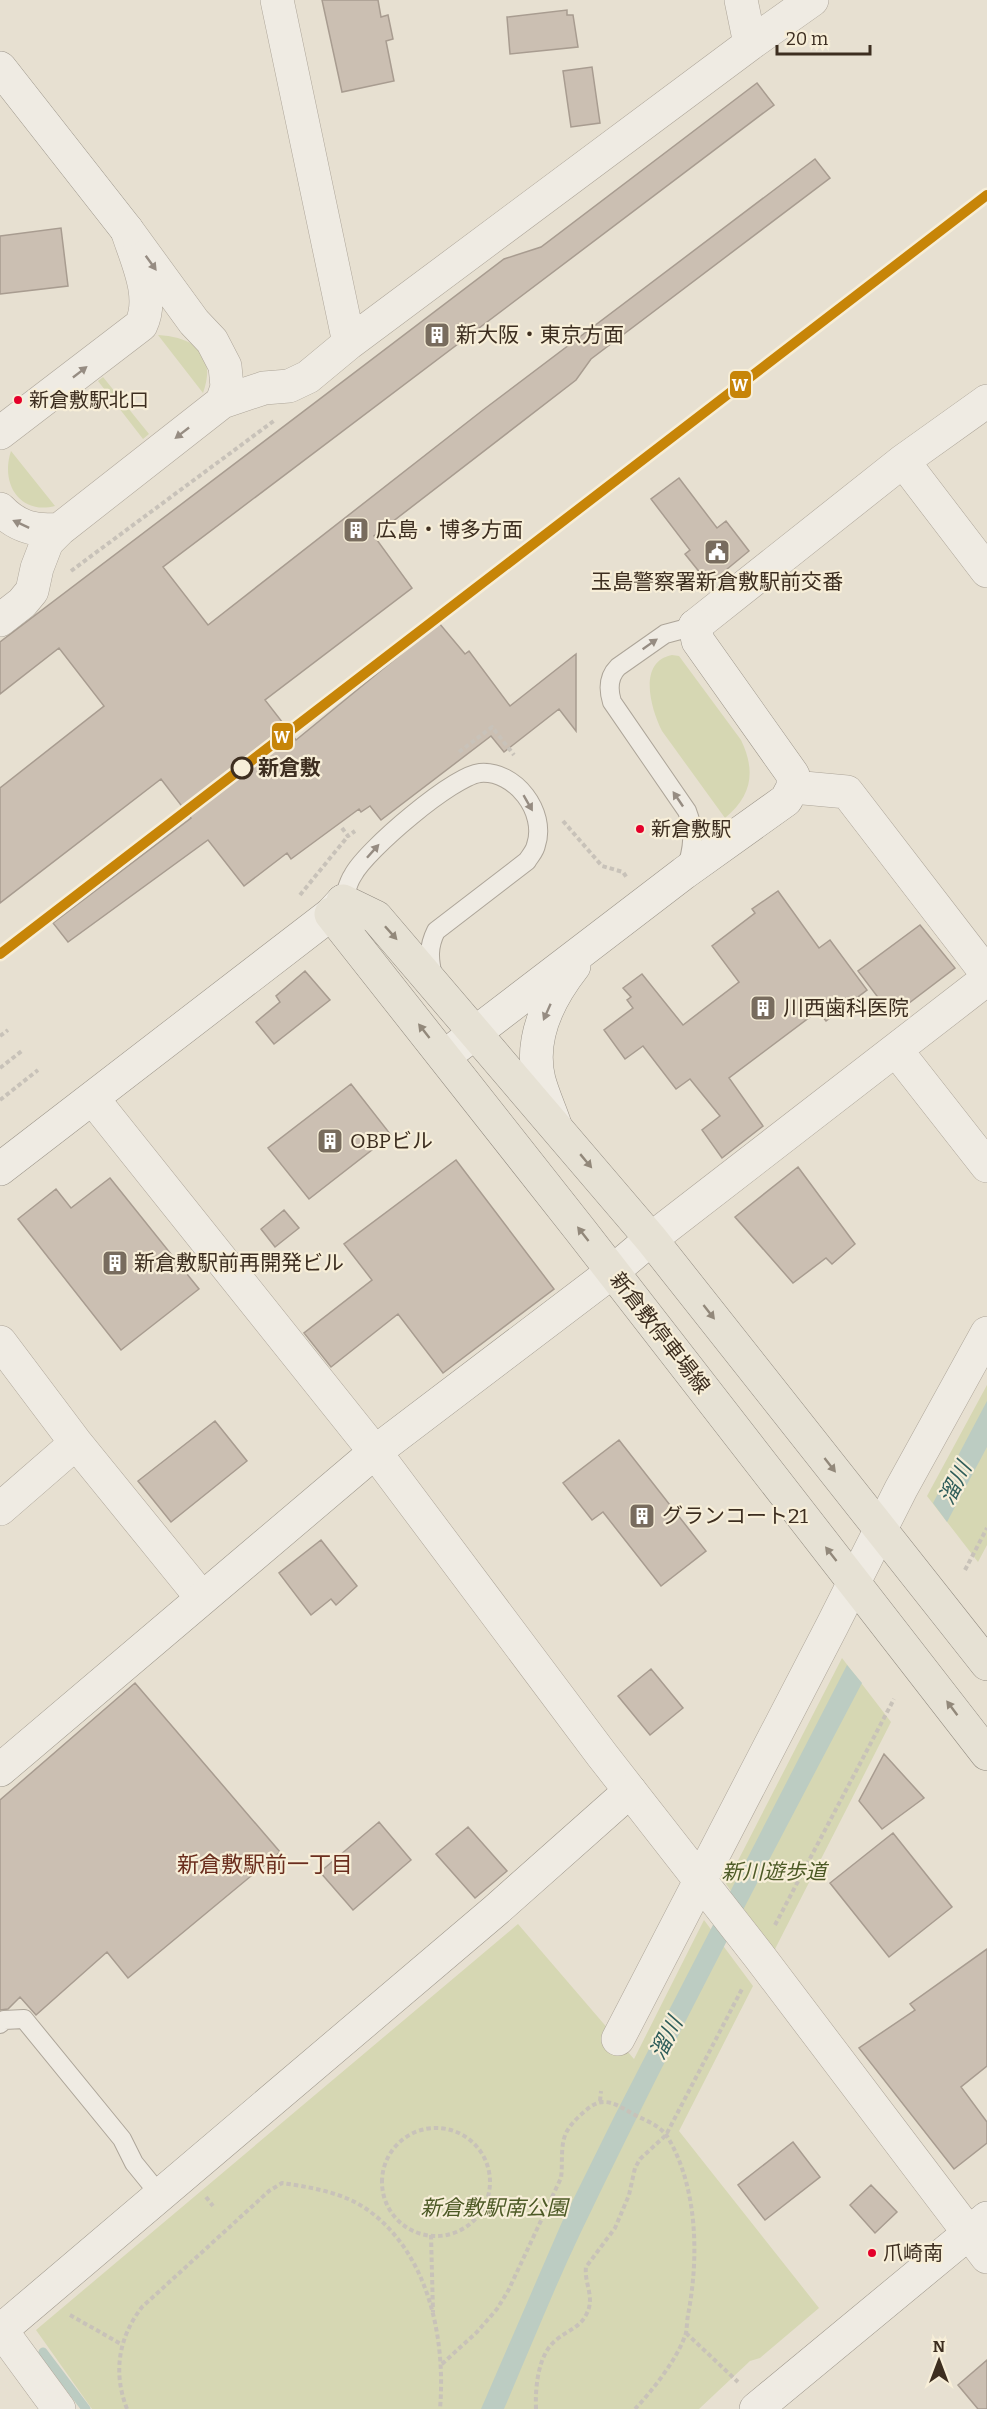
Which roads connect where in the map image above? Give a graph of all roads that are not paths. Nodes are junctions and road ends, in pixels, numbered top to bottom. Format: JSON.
{"nodes":[{"id":1,"x":277,"y":0,"type":"edge"},
{"id":2,"x":741,"y":0,"type":"edge"},
{"id":3,"x":812,"y":0,"type":"edge"},
{"id":4,"x":750,"y":44,"type":"junction"},
{"id":5,"x":0,"y":68,"type":"edge"},
{"id":6,"x":127,"y":230,"type":"junction"},
{"id":7,"x":194,"y":322,"type":"junction"},
{"id":8,"x":141,"y":325,"type":"junction"},
{"id":9,"x":349,"y":343,"type":"junction"},
{"id":10,"x":987,"y":400,"type":"edge"},
{"id":11,"x":222,"y":402,"type":"junction"},
{"id":12,"x":0,"y":434,"type":"edge"},
{"id":13,"x":903,"y":461,"type":"junction"},
{"id":14,"x":0,"y":509,"type":"edge"},
{"id":15,"x":60,"y":528,"type":"junction"},
{"id":16,"x":987,"y":571,"type":"edge"},
{"id":17,"x":0,"y":620,"type":"edge"},
{"id":18,"x":695,"y":626,"type":"junction"},
{"id":19,"x":793,"y":787,"type":"junction"},
{"id":20,"x":684,"y":873,"type":"junction"},
{"id":21,"x":337,"y":907,"type":"junction"},
{"id":22,"x":589,"y":946,"type":"junction"},
{"id":23,"x":987,"y":974,"type":"edge"},
{"id":24,"x":987,"y":979,"type":"edge"},
{"id":25,"x":436,"y":985,"type":"junction"},
{"id":26,"x":476,"y":1031,"type":"junction"},
{"id":27,"x":897,"y":1050,"type":"junction"},
{"id":28,"x":445,"y":1056,"type":"junction"},
{"id":29,"x":93,"y":1099,"type":"junction"},
{"id":30,"x":555,"y":1125,"type":"junction"},
{"id":31,"x":987,"y":1166,"type":"edge"},
{"id":32,"x":0,"y":1169,"type":"edge"},
{"id":33,"x":651,"y":1239,"type":"junction"},
{"id":34,"x":612,"y":1272,"type":"junction"},
{"id":35,"x":987,"y":1333,"type":"edge"},
{"id":36,"x":0,"y":1342,"type":"edge"},
{"id":37,"x":76,"y":1443,"type":"junction"},
{"id":38,"x":375,"y":1452,"type":"junction"},
{"id":39,"x":0,"y":1509,"type":"edge"},
{"id":40,"x":880,"y":1529,"type":"junction"},
{"id":41,"x":854,"y":1584,"type":"junction"},
{"id":42,"x":202,"y":1598,"type":"junction"},
{"id":43,"x":987,"y":1664,"type":"edge"},
{"id":44,"x":987,"y":1754,"type":"edge"},
{"id":45,"x":0,"y":1770,"type":"edge"},
{"id":46,"x":630,"y":1791,"type":"junction"},
{"id":47,"x":709,"y":1893,"type":"junction"},
{"id":48,"x":0,"y":2024,"type":"edge"},
{"id":49,"x":618,"y":2039,"type":"dead end"},
{"id":50,"x":160,"y":2195,"type":"junction"},
{"id":51,"x":981,"y":2236,"type":"edge"},
{"id":52,"x":0,"y":2330,"type":"edge"},
{"id":53,"x":748,"y":2397,"type":"edge"},
{"id":54,"x":59,"y":2409,"type":"edge"}],
"edges":[{"from":1,"to":9,"type":"street"},
{"from":2,"to":4,"type":"street"},
{"from":3,"to":4,"type":"street"},
{"from":4,"to":9,"type":"street"},
{"from":5,"to":6,"type":"street"},
{"from":6,"to":7,"type":"street","one_way":true},
{"from":6,"to":8,"type":"street"},
{"from":7,"to":8,"type":"street"},
{"from":7,"to":11,"type":"street"},
{"from":12,"to":8,"type":"street","one_way":true},
{"from":9,"to":11,"type":"street"},
{"from":10,"to":13,"type":"street"},
{"from":11,"to":15,"type":"street","one_way":true},
{"from":13,"to":16,"type":"street"},
{"from":13,"to":18,"type":"street"},
{"from":15,"to":14,"type":"street","one_way":true},
{"from":15,"to":17,"type":"street"},
{"from":18,"to":19,"type":"street"},
{"from":20,"to":18,"type":"lane","one_way":true},
{"from":19,"to":20,"type":"street"},
{"from":19,"to":23,"type":"street"},
{"from":20,"to":22,"type":"street"},
{"from":21,"to":25,"type":"main road","one_way":true},
{"from":21,"to":25,"type":"lane","one_way":true},
{"from":28,"to":21,"type":"main road","name":"新倉敷停車場線","one_way":true},
{"from":21,"to":29,"type":"street"},
{"from":22,"to":26,"type":"street"},
{"from":22,"to":30,"type":"street","one_way":true},
{"from":24,"to":27,"type":"street"},
{"from":25,"to":26,"type":"main road"},
{"from":26,"to":28,"type":"street"},
{"from":26,"to":30,"type":"main road"},
{"from":27,"to":31,"type":"street"},
{"from":27,"to":33,"type":"street"},
{"from":34,"to":28,"type":"main road","name":"新倉敷停車場線","one_way":true},
{"from":29,"to":32,"type":"street"},
{"from":29,"to":38,"type":"street"},
{"from":30,"to":33,"type":"main road","one_way":true},
{"from":33,"to":34,"type":"street"},
{"from":33,"to":40,"type":"main road","one_way":true},
{"from":34,"to":38,"type":"street"},
{"from":41,"to":34,"type":"main road","name":"新倉敷停車場線","one_way":true},
{"from":35,"to":40,"type":"street"},
{"from":36,"to":37,"type":"street"},
{"from":37,"to":39,"type":"street"},
{"from":37,"to":42,"type":"street"},
{"from":38,"to":42,"type":"street"},
{"from":38,"to":46,"type":"street"},
{"from":40,"to":41,"type":"street"},
{"from":40,"to":43,"type":"main road"},
{"from":44,"to":41,"type":"main road","name":"新倉敷停車場線","one_way":true},
{"from":41,"to":47,"type":"street"},
{"from":42,"to":45,"type":"street"},
{"from":46,"to":47,"type":"street"},
{"from":46,"to":50,"type":"street"},
{"from":47,"to":49,"type":"street"},
{"from":47,"to":51,"type":"street"},
{"from":48,"to":50,"type":"lane"},
{"from":50,"to":52,"type":"street"},
{"from":51,"to":53,"type":"street"},
{"from":52,"to":54,"type":"street"}]}
